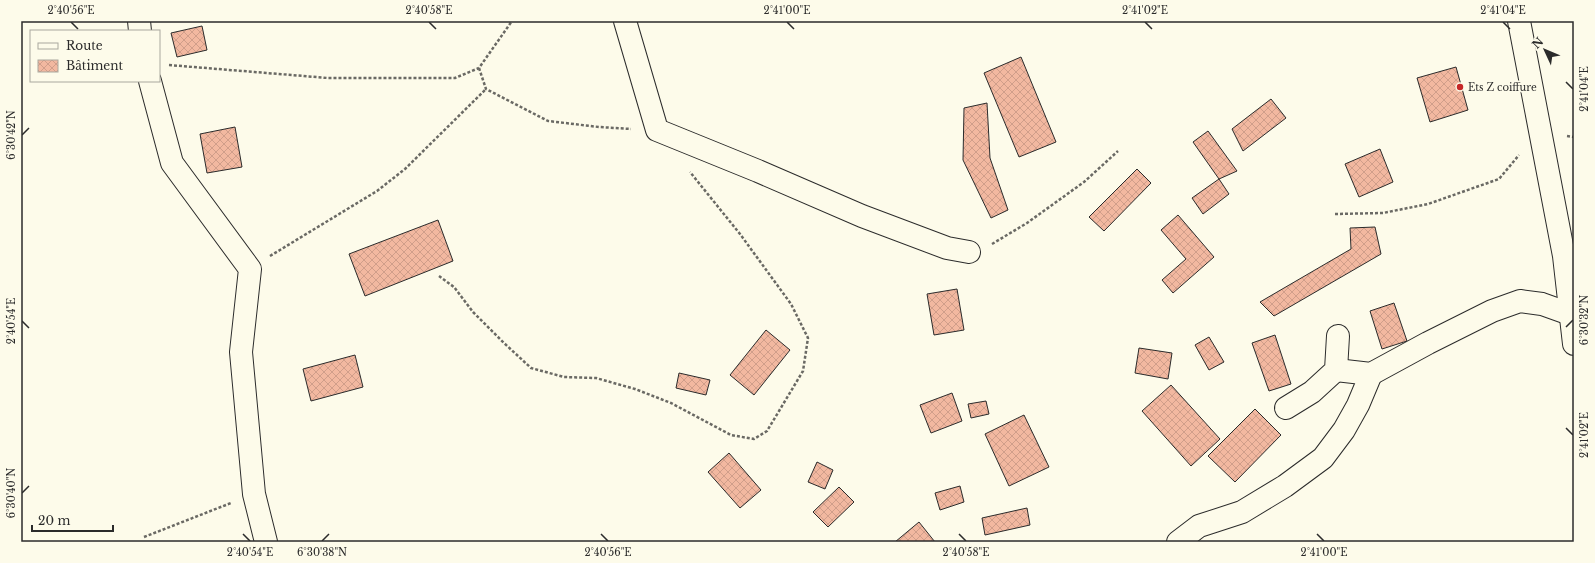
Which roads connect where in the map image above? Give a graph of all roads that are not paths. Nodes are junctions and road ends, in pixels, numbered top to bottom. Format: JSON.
{"nodes":[{"id":1,"x":625,"y":21,"type":"edge"},
{"id":2,"x":1519,"y":21,"type":"edge"},
{"id":3,"x":150,"y":82,"type":"edge"},
{"id":4,"x":969,"y":252,"type":"road end"},
{"id":5,"x":1572,"y":314,"type":"edge"},
{"id":6,"x":1338,"y":336,"type":"dead end"},
{"id":7,"x":1574,"y":344,"type":"edge"},
{"id":8,"x":1336,"y":370,"type":"junction"},
{"id":9,"x":1371,"y":374,"type":"junction"},
{"id":10,"x":1286,"y":408,"type":"dead end"},
{"id":11,"x":266,"y":542,"type":"edge"},
{"id":12,"x":1178,"y":542,"type":"edge"}],
"edges":[{"from":1,"to":4,"type":"street"},
{"from":2,"to":5,"type":"street"},
{"from":3,"to":11,"type":"street"},
{"from":5,"to":7,"type":"street"},
{"from":5,"to":9,"type":"street"},
{"from":6,"to":8,"type":"street"},
{"from":8,"to":9,"type":"street"},
{"from":8,"to":10,"type":"street"},
{"from":9,"to":12,"type":"street"}]}
